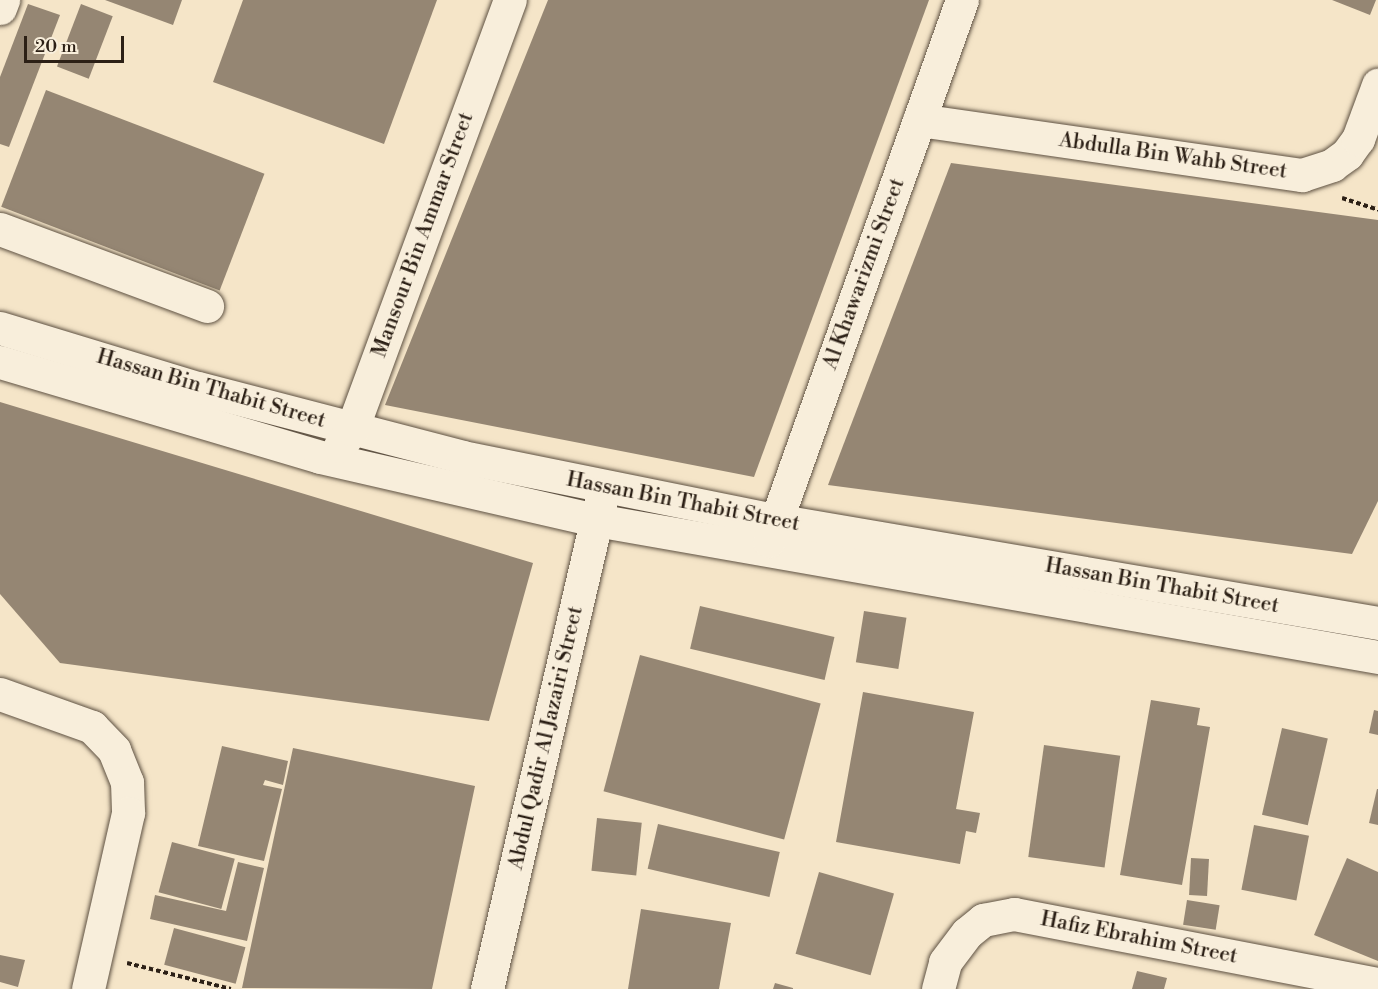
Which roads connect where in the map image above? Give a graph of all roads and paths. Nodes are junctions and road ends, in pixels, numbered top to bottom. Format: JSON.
{"nodes":[{"id":1,"x":3,"y":0,"type":"edge"},
{"id":2,"x":510,"y":0,"type":"edge"},
{"id":3,"x":962,"y":0,"type":"edge"},
{"id":4,"x":0,"y":8,"type":"edge"},
{"id":5,"x":1378,"y":85,"type":"edge"},
{"id":6,"x":919,"y":120,"type":"junction"},
{"id":7,"x":0,"y":230,"type":"edge"},
{"id":8,"x":207,"y":306,"type":"dead end"},
{"id":9,"x":0,"y":328,"type":"edge"},
{"id":10,"x":0,"y":362,"type":"edge"},
{"id":11,"x":352,"y":429,"type":"junction"},
{"id":12,"x":320,"y":457,"type":"junction"},
{"id":13,"x":605,"y":487,"type":"junction"},
{"id":14,"x":596,"y":520,"type":"junction"},
{"id":15,"x":771,"y":535,"type":"junction"},
{"id":16,"x":1378,"y":623,"type":"edge"},
{"id":17,"x":1378,"y":657,"type":"edge"},
{"id":18,"x":0,"y":694,"type":"edge"},
{"id":19,"x":99,"y":956,"type":"junction"},
{"id":20,"x":1378,"y":984,"type":"edge"},
{"id":21,"x":88,"y":989,"type":"edge"},
{"id":22,"x":231,"y":989,"type":"edge"},
{"id":23,"x":487,"y":989,"type":"edge"},
{"id":24,"x":938,"y":989,"type":"edge"}],
"edges":[{"from":1,"to":4,"type":"street"},
{"from":2,"to":11,"type":"street","name":"Mansour Bin Ammar Street"},
{"from":3,"to":6,"type":"street","name":"Al Khawarizmi Street"},
{"from":5,"to":6,"type":"street","name":"Abdulla Bin Wahb Street"},
{"from":6,"to":15,"type":"street","name":"Al Khawarizmi Street"},
{"from":7,"to":8,"type":"street"},
{"from":9,"to":11,"type":"street","name":"Hassan Bin Thabit Street"},
{"from":10,"to":12,"type":"street","name":"Hassan Bin Thabit Street"},
{"from":11,"to":12,"type":"street","name":"Mansour Bin Ammar Street"},
{"from":11,"to":13,"type":"street","name":"Hassan Bin Thabit Street"},
{"from":12,"to":14,"type":"street","name":"Hassan Bin Thabit Street"},
{"from":13,"to":14,"type":"street","name":"Abdul Qadir Al Jazairi Street"},
{"from":13,"to":15,"type":"street","name":"Hassan Bin Thabit Street"},
{"from":14,"to":15,"type":"street","name":"Hassan Bin Thabit Street"},
{"from":14,"to":23,"type":"street","name":"Abdul Qadir Al Jazairi Street"},
{"from":15,"to":16,"type":"street","name":"Hassan Bin Thabit Street"},
{"from":15,"to":17,"type":"street","name":"Hassan Bin Thabit Street"},
{"from":18,"to":19,"type":"street"},
{"from":19,"to":21,"type":"street"},
{"from":19,"to":22,"type":"path"},
{"from":20,"to":24,"type":"street","name":"Hafiz Ebrahim Street"}]}
